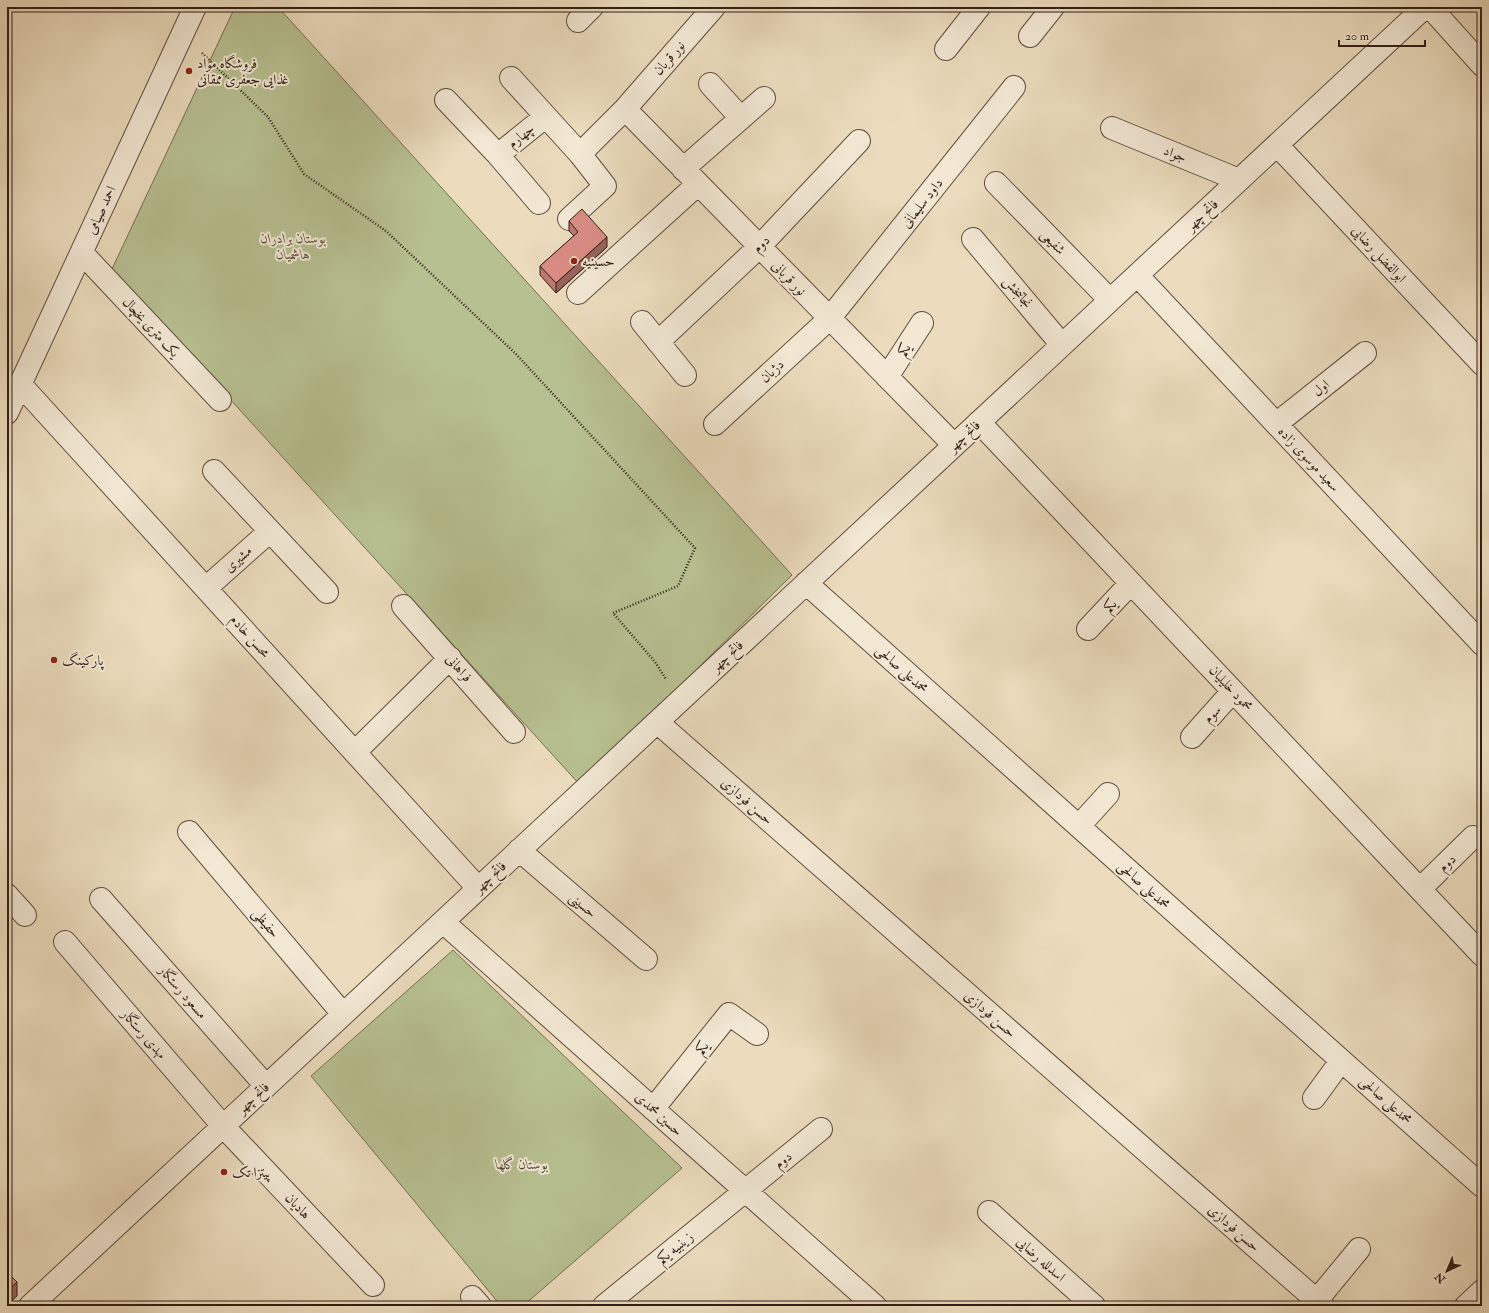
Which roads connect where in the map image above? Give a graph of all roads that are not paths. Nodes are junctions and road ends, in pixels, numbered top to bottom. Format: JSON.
{"nodes":[{"id":1,"x":196,"y":7,"type":"edge"},
{"id":2,"x":714,"y":7,"type":"edge"},
{"id":3,"x":980,"y":7,"type":"edge"},
{"id":4,"x":1053,"y":7,"type":"edge"},
{"id":5,"x":1425,"y":7,"type":"edge"},
{"id":6,"x":1430,"y":7,"type":"edge"},
{"id":7,"x":1030,"y":36,"type":"dead end"},
{"id":8,"x":946,"y":49,"type":"dead end"},
{"id":9,"x":1482,"y":65,"type":"edge"},
{"id":10,"x":511,"y":78,"type":"dead end"},
{"id":11,"x":710,"y":84,"type":"dead end"},
{"id":12,"x":1014,"y":87,"type":"dead end"},
{"id":13,"x":764,"y":98,"type":"dead end"},
{"id":14,"x":446,"y":100,"type":"dead end"},
{"id":15,"x":625,"y":109,"type":"junction"},
{"id":16,"x":545,"y":117,"type":"junction"},
{"id":17,"x":741,"y":118,"type":"junction"},
{"id":18,"x":1112,"y":128,"type":"dead end"},
{"id":19,"x":859,"y":141,"type":"dead end"},
{"id":20,"x":1276,"y":145,"type":"junction"},
{"id":21,"x":580,"y":154,"type":"junction"},
{"id":22,"x":498,"y":155,"type":"junction"},
{"id":23,"x":690,"y":176,"type":"junction"},
{"id":24,"x":1239,"y":180,"type":"junction"},
{"id":25,"x":996,"y":183,"type":"dead end"},
{"id":26,"x":539,"y":203,"type":"dead end"},
{"id":27,"x":570,"y":219,"type":"edge"},
{"id":28,"x":973,"y":239,"type":"dead end"},
{"id":29,"x":759,"y":247,"type":"junction"},
{"id":30,"x":82,"y":253,"type":"junction"},
{"id":31,"x":1137,"y":275,"type":"junction"},
{"id":32,"x":578,"y":293,"type":"dead end"},
{"id":33,"x":1110,"y":300,"type":"junction"},
{"id":34,"x":829,"y":318,"type":"junction"},
{"id":35,"x":642,"y":322,"type":"dead end"},
{"id":36,"x":922,"y":323,"type":"dead end"},
{"id":37,"x":658,"y":342,"type":"junction"},
{"id":38,"x":1062,"y":344,"type":"junction"},
{"id":39,"x":1365,"y":353,"type":"dead end"},
{"id":40,"x":1482,"y":364,"type":"edge"},
{"id":41,"x":685,"y":375,"type":"dead end"},
{"id":42,"x":886,"y":377,"type":"junction"},
{"id":43,"x":20,"y":384,"type":"junction"},
{"id":44,"x":220,"y":400,"type":"dead end"},
{"id":45,"x":7,"y":413,"type":"edge"},
{"id":46,"x":979,"y":422,"type":"junction"},
{"id":47,"x":715,"y":424,"type":"dead end"},
{"id":48,"x":1276,"y":424,"type":"junction"},
{"id":49,"x":954,"y":446,"type":"junction"},
{"id":50,"x":214,"y":471,"type":"dead end"},
{"id":51,"x":270,"y":531,"type":"junction"},
{"id":52,"x":806,"y":583,"type":"junction"},
{"id":53,"x":1131,"y":584,"type":"junction"},
{"id":54,"x":206,"y":588,"type":"junction"},
{"id":55,"x":327,"y":592,"type":"dead end"},
{"id":56,"x":403,"y":606,"type":"dead end"},
{"id":57,"x":1088,"y":629,"type":"dead end"},
{"id":58,"x":1482,"y":644,"type":"edge"},
{"id":59,"x":450,"y":658,"type":"junction"},
{"id":60,"x":1233,"y":691,"type":"junction"},
{"id":61,"x":657,"y":722,"type":"junction"},
{"id":62,"x":514,"y":732,"type":"dead end"},
{"id":63,"x":1192,"y":737,"type":"dead end"},
{"id":64,"x":355,"y":752,"type":"junction"},
{"id":65,"x":1108,"y":794,"type":"dead end"},
{"id":66,"x":1079,"y":826,"type":"junction"},
{"id":67,"x":189,"y":832,"type":"dead end"},
{"id":68,"x":1473,"y":837,"type":"dead end"},
{"id":69,"x":519,"y":850,"type":"junction"},
{"id":70,"x":478,"y":888,"type":"junction"},
{"id":71,"x":1420,"y":889,"type":"junction"},
{"id":72,"x":7,"y":895,"type":"edge"},
{"id":73,"x":101,"y":898,"type":"dead end"},
{"id":74,"x":25,"y":915,"type":"dead end"},
{"id":75,"x":442,"y":922,"type":"junction"},
{"id":76,"x":65,"y":942,"type":"dead end"},
{"id":77,"x":1478,"y":944,"type":"edge"},
{"id":78,"x":646,"y":959,"type":"dead end"},
{"id":79,"x":343,"y":1014,"type":"junction"},
{"id":80,"x":757,"y":1034,"type":"dead end"},
{"id":81,"x":1341,"y":1061,"type":"junction"},
{"id":82,"x":266,"y":1086,"type":"junction"},
{"id":83,"x":1314,"y":1098,"type":"dead end"},
{"id":84,"x":653,"y":1109,"type":"junction"},
{"id":85,"x":223,"y":1126,"type":"junction"},
{"id":86,"x":821,"y":1128,"type":"dead end"},
{"id":87,"x":1482,"y":1186,"type":"edge"},
{"id":88,"x":745,"y":1191,"type":"junction"},
{"id":89,"x":989,"y":1212,"type":"dead end"},
{"id":90,"x":1359,"y":1249,"type":"dead end"},
{"id":91,"x":373,"y":1285,"type":"dead end"},
{"id":92,"x":1482,"y":1291,"type":"edge"},
{"id":93,"x":1320,"y":1303,"type":"edge"},
{"id":94,"x":30,"y":1306,"type":"edge"},
{"id":95,"x":604,"y":1306,"type":"edge"},
{"id":96,"x":875,"y":1306,"type":"edge"},
{"id":97,"x":1094,"y":1306,"type":"edge"},
{"id":98,"x":1466,"y":1306,"type":"edge"}],
"edges":[{"from":1,"to":30,"type":"street","name":"احمد صیامی"},
{"from":2,"to":15,"type":"street","name":"نور قربان"},
{"from":3,"to":8,"type":"street"},
{"from":4,"to":7,"type":"street"},
{"from":5,"to":20,"type":"street","name":"فاتح چهر"},
{"from":6,"to":9,"type":"street"},
{"from":10,"to":16,"type":"street"},
{"from":11,"to":17,"type":"street"},
{"from":12,"to":34,"type":"street","name":"داود سلیمانی"},
{"from":13,"to":17,"type":"street"},
{"from":14,"to":22,"type":"street"},
{"from":15,"to":21,"type":"street","name":"نور قربان"},
{"from":15,"to":23,"type":"street","name":"نور قربانی"},
{"from":16,"to":21,"type":"street"},
{"from":16,"to":22,"type":"street","name":"چهارم"},
{"from":17,"to":23,"type":"street"},
{"from":18,"to":24,"type":"street","name":"جواد"},
{"from":19,"to":29,"type":"street","name":"دوم"},
{"from":20,"to":24,"type":"street","name":"فاتح چهر"},
{"from":20,"to":40,"type":"street","name":"ابوالفضل رضایی"},
{"from":21,"to":27,"type":"street"},
{"from":22,"to":26,"type":"street"},
{"from":23,"to":29,"type":"street","name":"نور قربانی"},
{"from":23,"to":32,"type":"street"},
{"from":24,"to":31,"type":"street","name":"فاتح چهر"},
{"from":25,"to":33,"type":"street","name":"شفیعی"},
{"from":28,"to":38,"type":"street","name":"نجاتبخش"},
{"from":29,"to":34,"type":"street","name":"نور قربانی"},
{"from":29,"to":37,"type":"street","name":"دوم"},
{"from":30,"to":43,"type":"street","name":"احمد صیامی"},
{"from":30,"to":44,"type":"street","name":"یک متری یخچال"},
{"from":31,"to":33,"type":"street","name":"فاتح چهر"},
{"from":31,"to":48,"type":"street","name":"سعید موسوی زاده"},
{"from":33,"to":38,"type":"street","name":"فاتح چهر"},
{"from":34,"to":42,"type":"street","name":"نور قربانی"},
{"from":34,"to":47,"type":"street","name":"دژبان"},
{"from":35,"to":37,"type":"street"},
{"from":36,"to":42,"type":"street","name":"یکم"},
{"from":37,"to":41,"type":"street"},
{"from":38,"to":46,"type":"street","name":"فاتح چهر"},
{"from":39,"to":48,"type":"street","name":"اول"},
{"from":42,"to":49,"type":"street","name":"نور قربانی"},
{"from":43,"to":45,"type":"street","name":"احمد صیامی"},
{"from":43,"to":54,"type":"street","name":"محسن خادم"},
{"from":46,"to":49,"type":"street","name":"فاتح چهر"},
{"from":46,"to":53,"type":"street","name":"محمود خلیلیان"},
{"from":48,"to":58,"type":"street","name":"سعید موسوی زاده"},
{"from":49,"to":52,"type":"street","name":"فاتح چهر"},
{"from":50,"to":51,"type":"street"},
{"from":51,"to":54,"type":"street","name":"مشیری"},
{"from":51,"to":55,"type":"street"},
{"from":52,"to":61,"type":"street","name":"فاتح چهر"},
{"from":52,"to":66,"type":"street","name":"محمدعلی صالحی"},
{"from":53,"to":57,"type":"street","name":"یکم"},
{"from":53,"to":60,"type":"street","name":"محمود خلیلیان"},
{"from":54,"to":64,"type":"street","name":"محسن خادم"},
{"from":56,"to":59,"type":"street","name":"فراهانی"},
{"from":59,"to":62,"type":"street","name":"فراهانی"},
{"from":59,"to":64,"type":"street"},
{"from":60,"to":63,"type":"street","name":"سوم"},
{"from":60,"to":71,"type":"street","name":"محمود خلیلیان"},
{"from":61,"to":69,"type":"street","name":"فاتح چهر"},
{"from":61,"to":93,"type":"street","name":"حسن فودازی"},
{"from":64,"to":70,"type":"street","name":"محسن خادم"},
{"from":65,"to":66,"type":"street"},
{"from":66,"to":81,"type":"street","name":"محمدعلی صالحی"},
{"from":67,"to":79,"type":"street","name":"حفیظی"},
{"from":68,"to":71,"type":"street","name":"دوم"},
{"from":69,"to":70,"type":"street","name":"فاتح چهر"},
{"from":69,"to":78,"type":"street","name":"حسینی"},
{"from":70,"to":75,"type":"street","name":"فاتح چهر"},
{"from":71,"to":77,"type":"street","name":"محمود خلیلیان"},
{"from":72,"to":74,"type":"street"},
{"from":73,"to":82,"type":"street","name":"مسعود رستگار"},
{"from":75,"to":79,"type":"street","name":"فاتح چهر"},
{"from":75,"to":84,"type":"street","name":"حسین محمدی"},
{"from":76,"to":85,"type":"street","name":"مهدی رستگار"},
{"from":79,"to":82,"type":"street","name":"فاتح چهر"},
{"from":80,"to":84,"type":"street","name":"یکم"},
{"from":81,"to":83,"type":"street"},
{"from":81,"to":87,"type":"street","name":"محمدعلی صالحی"},
{"from":82,"to":85,"type":"street","name":"فاتح چهر"},
{"from":84,"to":88,"type":"street","name":"حسین محمدی"},
{"from":85,"to":91,"type":"street","name":"هادیان"},
{"from":85,"to":94,"type":"street","name":"فاتح چهر"},
{"from":86,"to":88,"type":"street","name":"دوم"},
{"from":88,"to":95,"type":"street","name":"زینبیه یکم"},
{"from":88,"to":96,"type":"street","name":"حسین محمدی"},
{"from":89,"to":97,"type":"street","name":"اسدلله رضایی"},
{"from":90,"to":93,"type":"street"},
{"from":92,"to":98,"type":"street"}]}
